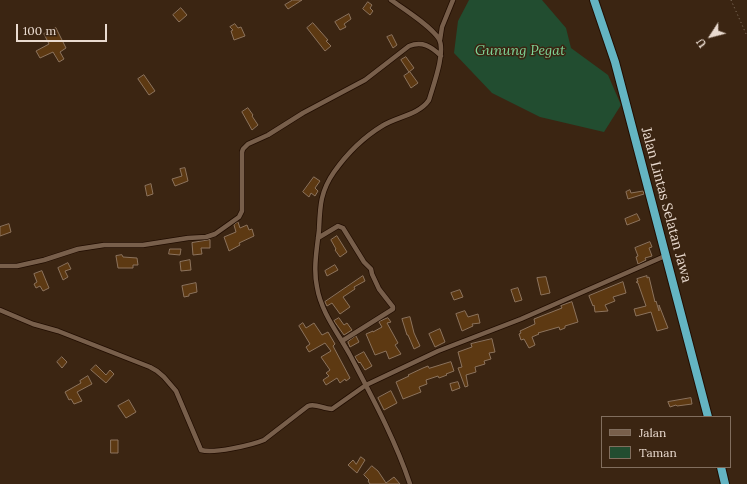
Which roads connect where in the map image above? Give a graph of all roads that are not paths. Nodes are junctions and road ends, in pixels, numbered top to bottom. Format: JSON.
{"nodes":[{"id":1,"x":390,"y":0,"type":"edge"},
{"id":2,"x":453,"y":0,"type":"edge"},
{"id":3,"x":594,"y":0,"type":"edge"},
{"id":4,"x":440,"y":40,"type":"junction"},
{"id":5,"x":441,"y":56,"type":"junction"},
{"id":6,"x":318,"y":238,"type":"junction"},
{"id":7,"x":665,"y":256,"type":"junction"},
{"id":8,"x":0,"y":266,"type":"edge"},
{"id":9,"x":0,"y":310,"type":"edge"},
{"id":10,"x":342,"y":341,"type":"junction"},
{"id":11,"x":366,"y":385,"type":"junction"},
{"id":12,"x":708,"y":416,"type":"edge"},
{"id":13,"x":720,"y":468,"type":"edge"},
{"id":14,"x":410,"y":484,"type":"edge"},
{"id":15,"x":725,"y":484,"type":"edge"}],
"edges":[{"from":1,"to":4,"type":"street"},
{"from":2,"to":4,"type":"street"},
{"from":3,"to":7,"type":"highway","name":"Jalan Lintas Selatan Jawa"},
{"from":4,"to":5,"type":"street"},
{"from":5,"to":6,"type":"street"},
{"from":5,"to":8,"type":"street"},
{"from":6,"to":10,"type":"street"},
{"from":6,"to":10,"type":"street"},
{"from":7,"to":11,"type":"street"},
{"from":7,"to":12,"type":"highway","name":"Jalan Lintas Selatan Jawa"},
{"from":9,"to":11,"type":"street"},
{"from":10,"to":11,"type":"street"},
{"from":11,"to":14,"type":"street"},
{"from":13,"to":15,"type":"highway"}]}
